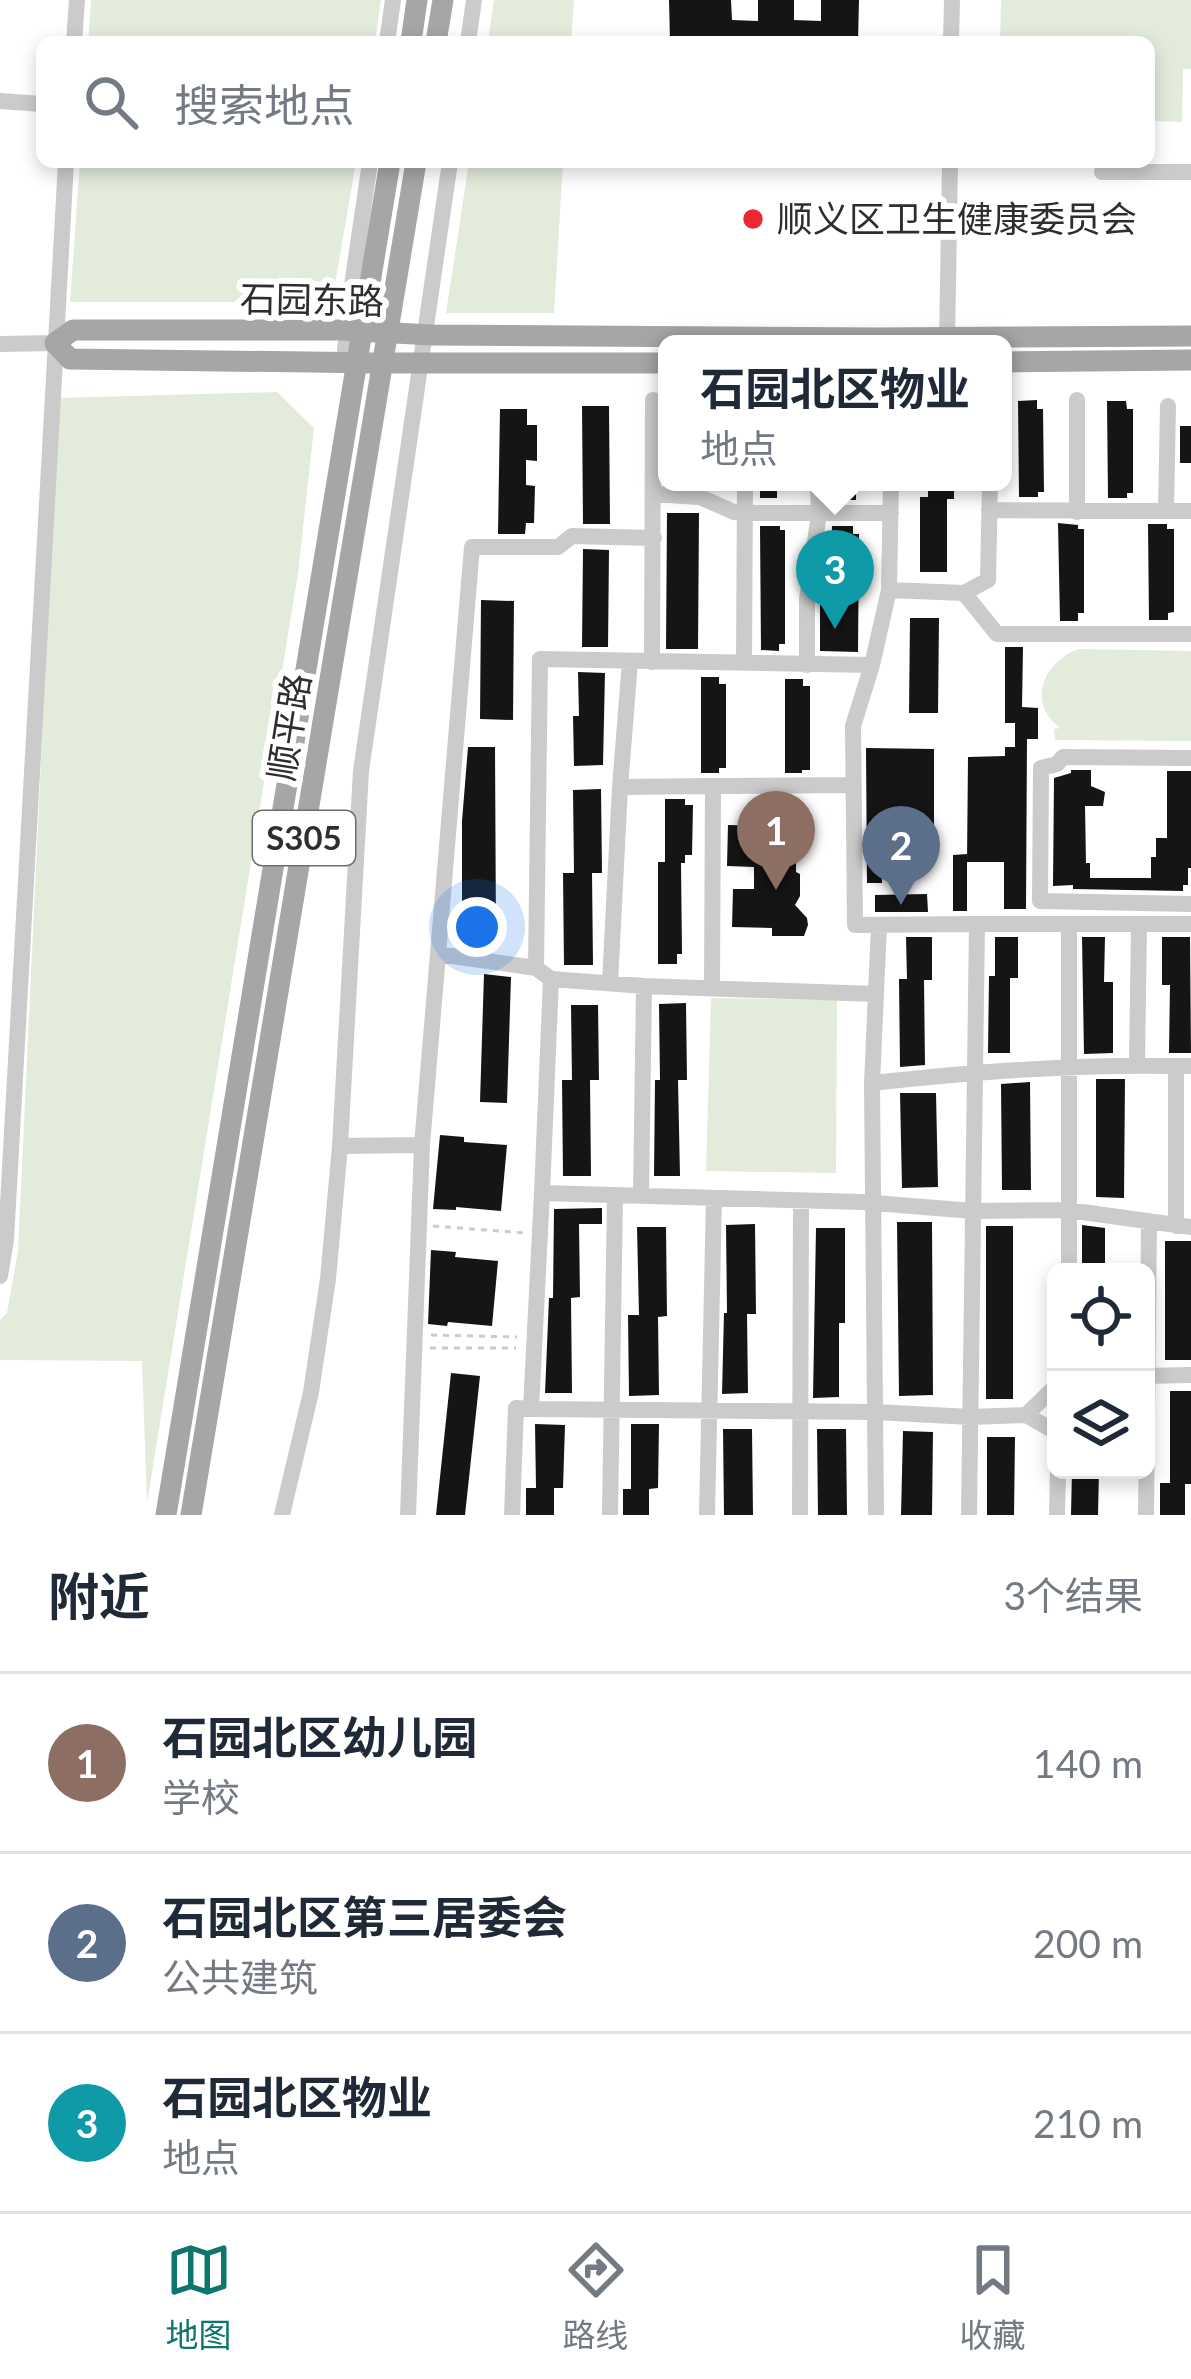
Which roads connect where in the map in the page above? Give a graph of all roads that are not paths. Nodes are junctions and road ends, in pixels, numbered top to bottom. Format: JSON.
{"nodes":[{"id":1,"x":77,"y":0,"type":"edge"},
{"id":2,"x":394,"y":0,"type":"edge"},
{"id":3,"x":417,"y":0,"type":"edge"},
{"id":4,"x":443,"y":0,"type":"edge"},
{"id":5,"x":474,"y":0,"type":"edge"},
{"id":6,"x":952,"y":0,"type":"edge"},
{"id":7,"x":74,"y":36,"type":"edge"},
{"id":8,"x":388,"y":36,"type":"edge"},
{"id":9,"x":411,"y":36,"type":"edge"},
{"id":10,"x":437,"y":36,"type":"edge"},
{"id":11,"x":469,"y":36,"type":"edge"},
{"id":12,"x":952,"y":36,"type":"edge"},
{"id":13,"x":0,"y":101,"type":"edge"},
{"id":14,"x":36,"y":104,"type":"edge"},
{"id":15,"x":66,"y":168,"type":"edge"},
{"id":16,"x":369,"y":168,"type":"edge"},
{"id":17,"x":390,"y":168,"type":"edge"},
{"id":18,"x":415,"y":168,"type":"edge"},
{"id":19,"x":449,"y":168,"type":"edge"},
{"id":20,"x":950,"y":168,"type":"edge"},
{"id":21,"x":1102,"y":172,"type":"dead end"},
{"id":22,"x":1191,"y":172,"type":"edge"},
{"id":23,"x":355,"y":332,"type":"junction"},
{"id":24,"x":388,"y":334,"type":"junction"},
{"id":25,"x":425,"y":335,"type":"junction"},
{"id":26,"x":947,"y":335,"type":"edge"},
{"id":27,"x":1191,"y":336,"type":"edge"},
{"id":28,"x":658,"y":338,"type":"edge"},
{"id":29,"x":1012,"y":340,"type":"edge"},
{"id":30,"x":0,"y":344,"type":"edge"},
{"id":31,"x":55,"y":344,"type":"junction"},
{"id":32,"x":1191,"y":360,"type":"edge"},
{"id":33,"x":658,"y":362,"type":"edge"},
{"id":34,"x":1012,"y":362,"type":"edge"},
{"id":35,"x":351,"y":363,"type":"junction"},
{"id":36,"x":421,"y":363,"type":"junction"},
{"id":37,"x":383,"y":364,"type":"junction"},
{"id":38,"x":652,"y":400,"type":"dead end"},
{"id":39,"x":1078,"y":400,"type":"dead end"},
{"id":40,"x":1168,"y":406,"type":"dead end"},
{"id":41,"x":745,"y":491,"type":"edge"},
{"id":42,"x":818,"y":491,"type":"edge"},
{"id":43,"x":891,"y":491,"type":"edge"},
{"id":44,"x":990,"y":491,"type":"edge"},
{"id":45,"x":653,"y":494,"type":"junction"},
{"id":46,"x":989,"y":510,"type":"junction"},
{"id":47,"x":1166,"y":511,"type":"junction"},
{"id":48,"x":1191,"y":511,"type":"edge"},
{"id":49,"x":1077,"y":512,"type":"junction"},
{"id":50,"x":745,"y":513,"type":"junction"},
{"id":51,"x":819,"y":513,"type":"junction"},
{"id":52,"x":891,"y":513,"type":"junction"},
{"id":53,"x":654,"y":538,"type":"junction"},
{"id":54,"x":889,"y":590,"type":"junction"},
{"id":55,"x":964,"y":593,"type":"junction"},
{"id":56,"x":1191,"y":634,"type":"edge"},
{"id":57,"x":630,"y":662,"type":"junction"},
{"id":58,"x":652,"y":662,"type":"junction"},
{"id":59,"x":744,"y":663,"type":"junction"},
{"id":60,"x":807,"y":665,"type":"junction"},
{"id":61,"x":872,"y":665,"type":"junction"},
{"id":62,"x":1191,"y":758,"type":"edge"},
{"id":63,"x":854,"y":785,"type":"junction"},
{"id":64,"x":713,"y":786,"type":"junction"},
{"id":65,"x":620,"y":787,"type":"junction"},
{"id":66,"x":1191,"y":904,"type":"edge"},
{"id":67,"x":1069,"y":924,"type":"junction"},
{"id":68,"x":1139,"y":924,"type":"junction"},
{"id":69,"x":1191,"y":924,"type":"edge"},
{"id":70,"x":977,"y":925,"type":"junction"},
{"id":71,"x":879,"y":926,"type":"junction"},
{"id":72,"x":438,"y":954,"type":"junction"},
{"id":73,"x":543,"y":973,"type":"junction"},
{"id":74,"x":610,"y":983,"type":"junction"},
{"id":75,"x":644,"y":986,"type":"junction"},
{"id":76,"x":712,"y":988,"type":"junction"},
{"id":77,"x":875,"y":994,"type":"junction"},
{"id":78,"x":1137,"y":1065,"type":"junction"},
{"id":79,"x":1070,"y":1066,"type":"junction"},
{"id":80,"x":1184,"y":1066,"type":"edge"},
{"id":81,"x":975,"y":1071,"type":"junction"},
{"id":82,"x":872,"y":1083,"type":"junction"},
{"id":83,"x":422,"y":1145,"type":"junction"},
{"id":84,"x":340,"y":1146,"type":"junction"},
{"id":85,"x":542,"y":1193,"type":"junction"},
{"id":86,"x":615,"y":1196,"type":"junction"},
{"id":87,"x":641,"y":1196,"type":"junction"},
{"id":88,"x":714,"y":1198,"type":"junction"},
{"id":89,"x":801,"y":1201,"type":"junction"},
{"id":90,"x":872,"y":1203,"type":"junction"},
{"id":91,"x":973,"y":1210,"type":"junction"},
{"id":92,"x":1068,"y":1210,"type":"junction"},
{"id":93,"x":1148,"y":1221,"type":"junction"},
{"id":94,"x":1184,"y":1227,"type":"edge"},
{"id":95,"x":1069,"y":1263,"type":"edge"},
{"id":96,"x":0,"y":1276,"type":"edge"},
{"id":97,"x":1147,"y":1371,"type":"edge"},
{"id":98,"x":1191,"y":1375,"type":"edge"},
{"id":99,"x":1155,"y":1376,"type":"edge"},
{"id":100,"x":1047,"y":1395,"type":"edge"},
{"id":101,"x":531,"y":1408,"type":"junction"},
{"id":102,"x":611,"y":1409,"type":"junction"},
{"id":103,"x":707,"y":1410,"type":"junction"},
{"id":104,"x":802,"y":1412,"type":"junction"},
{"id":105,"x":875,"y":1412,"type":"junction"},
{"id":106,"x":1026,"y":1415,"type":"junction"},
{"id":107,"x":970,"y":1418,"type":"junction"},
{"id":108,"x":1047,"y":1427,"type":"edge"},
{"id":109,"x":1058,"y":1479,"type":"edge"},
{"id":110,"x":1147,"y":1479,"type":"edge"},
{"id":111,"x":166,"y":1515,"type":"edge"},
{"id":112,"x":191,"y":1515,"type":"edge"},
{"id":113,"x":282,"y":1515,"type":"edge"},
{"id":114,"x":408,"y":1515,"type":"edge"},
{"id":115,"x":512,"y":1515,"type":"edge"},
{"id":116,"x":610,"y":1515,"type":"edge"},
{"id":117,"x":706,"y":1515,"type":"edge"},
{"id":118,"x":800,"y":1515,"type":"edge"},
{"id":119,"x":876,"y":1515,"type":"edge"},
{"id":120,"x":969,"y":1515,"type":"edge"},
{"id":121,"x":1057,"y":1515,"type":"edge"},
{"id":122,"x":1147,"y":1515,"type":"edge"}],
"edges":[{"from":1,"to":7,"type":"street"},
{"from":2,"to":8,"type":"street"},
{"from":3,"to":9,"type":"main road"},
{"from":4,"to":10,"type":"main road"},
{"from":5,"to":11,"type":"street"},
{"from":6,"to":12,"type":"street"},
{"from":13,"to":14,"type":"street"},
{"from":15,"to":31,"type":"street"},
{"from":16,"to":23,"type":"street"},
{"from":17,"to":23,"type":"main road","name":"顺平路","number":"S305"},
{"from":18,"to":24,"type":"main road","name":"顺平路","number":"S305"},
{"from":19,"to":25,"type":"street"},
{"from":20,"to":26,"type":"street"},
{"from":21,"to":22,"type":"street"},
{"from":23,"to":24,"type":"main road","name":"石园东路"},
{"from":23,"to":31,"type":"main road","name":"石园东路"},
{"from":23,"to":35,"type":"main road","name":"顺平路","number":"S305"},
{"from":24,"to":25,"type":"main road","name":"石园东路"},
{"from":24,"to":37,"type":"main road","name":"顺平路","number":"S305"},
{"from":25,"to":28,"type":"main road","name":"石园东路"},
{"from":25,"to":36,"type":"street"},
{"from":27,"to":29,"type":"main road","name":"石园东路"},
{"from":30,"to":31,"type":"street"},
{"from":31,"to":35,"type":"main road","name":"石园东路"},
{"from":31,"to":96,"type":"street"},
{"from":32,"to":34,"type":"main road"},
{"from":33,"to":36,"type":"main road","name":"石园东路"},
{"from":35,"to":37,"type":"main road","name":"石园东路"},
{"from":35,"to":111,"type":"main road","name":"顺平路","number":"S305"},
{"from":36,"to":37,"type":"main road","name":"石园东路"},
{"from":36,"to":84,"type":"street"},
{"from":37,"to":112,"type":"main road","name":"顺平路","number":"S305"},
{"from":38,"to":45,"type":"street"},
{"from":39,"to":49,"type":"street"},
{"from":40,"to":47,"type":"street"},
{"from":41,"to":50,"type":"street"},
{"from":42,"to":51,"type":"street"},
{"from":43,"to":52,"type":"street"},
{"from":44,"to":46,"type":"street"},
{"from":45,"to":50,"type":"street"},
{"from":45,"to":53,"type":"street"},
{"from":46,"to":49,"type":"street"},
{"from":46,"to":55,"type":"street"},
{"from":47,"to":48,"type":"street"},
{"from":47,"to":49,"type":"street"},
{"from":50,"to":51,"type":"street"},
{"from":50,"to":59,"type":"street"},
{"from":51,"to":52,"type":"street"},
{"from":51,"to":60,"type":"street"},
{"from":52,"to":54,"type":"street"},
{"from":53,"to":58,"type":"street"},
{"from":53,"to":72,"type":"street"},
{"from":54,"to":55,"type":"street"},
{"from":54,"to":61,"type":"street"},
{"from":55,"to":56,"type":"street"},
{"from":57,"to":58,"type":"street"},
{"from":57,"to":65,"type":"street"},
{"from":57,"to":73,"type":"street"},
{"from":58,"to":59,"type":"street"},
{"from":59,"to":60,"type":"street"},
{"from":60,"to":61,"type":"street"},
{"from":61,"to":63,"type":"street"},
{"from":62,"to":66,"type":"street"},
{"from":63,"to":64,"type":"street"},
{"from":63,"to":71,"type":"street"},
{"from":64,"to":65,"type":"street"},
{"from":64,"to":76,"type":"street"},
{"from":65,"to":74,"type":"street"},
{"from":67,"to":68,"type":"street"},
{"from":67,"to":70,"type":"street"},
{"from":67,"to":79,"type":"street"},
{"from":68,"to":69,"type":"street"},
{"from":68,"to":78,"type":"street"},
{"from":70,"to":71,"type":"street"},
{"from":70,"to":81,"type":"street"},
{"from":71,"to":77,"type":"street"},
{"from":72,"to":73,"type":"street"},
{"from":72,"to":83,"type":"street"},
{"from":73,"to":74,"type":"street"},
{"from":73,"to":85,"type":"street"},
{"from":74,"to":75,"type":"street"},
{"from":75,"to":76,"type":"street"},
{"from":75,"to":87,"type":"street"},
{"from":76,"to":77,"type":"street"},
{"from":77,"to":82,"type":"street"},
{"from":78,"to":79,"type":"street"},
{"from":78,"to":80,"type":"street"},
{"from":79,"to":81,"type":"street"},
{"from":79,"to":92,"type":"street"},
{"from":80,"to":94,"type":"street"},
{"from":81,"to":82,"type":"street"},
{"from":81,"to":91,"type":"street"},
{"from":82,"to":90,"type":"street"},
{"from":83,"to":84,"type":"street"},
{"from":83,"to":114,"type":"street"},
{"from":84,"to":113,"type":"street"},
{"from":85,"to":86,"type":"street"},
{"from":85,"to":101,"type":"street"},
{"from":86,"to":87,"type":"street"},
{"from":86,"to":102,"type":"street"},
{"from":87,"to":88,"type":"street"},
{"from":88,"to":89,"type":"street"},
{"from":88,"to":103,"type":"street"},
{"from":89,"to":90,"type":"street"},
{"from":89,"to":104,"type":"street"},
{"from":90,"to":91,"type":"street"},
{"from":90,"to":105,"type":"street"},
{"from":91,"to":92,"type":"street"},
{"from":91,"to":107,"type":"street"},
{"from":92,"to":93,"type":"street"},
{"from":92,"to":95,"type":"street"},
{"from":93,"to":94,"type":"street"},
{"from":93,"to":97,"type":"street"},
{"from":98,"to":99,"type":"street"},
{"from":100,"to":106,"type":"street"},
{"from":101,"to":102,"type":"street"},
{"from":101,"to":115,"type":"street"},
{"from":102,"to":103,"type":"street"},
{"from":102,"to":116,"type":"street"},
{"from":103,"to":104,"type":"street"},
{"from":103,"to":117,"type":"street"},
{"from":104,"to":105,"type":"street"},
{"from":104,"to":118,"type":"street"},
{"from":105,"to":107,"type":"street"},
{"from":105,"to":119,"type":"street"},
{"from":106,"to":107,"type":"street"},
{"from":106,"to":108,"type":"street"},
{"from":107,"to":120,"type":"street"},
{"from":109,"to":121,"type":"street"},
{"from":110,"to":122,"type":"street"}]}
